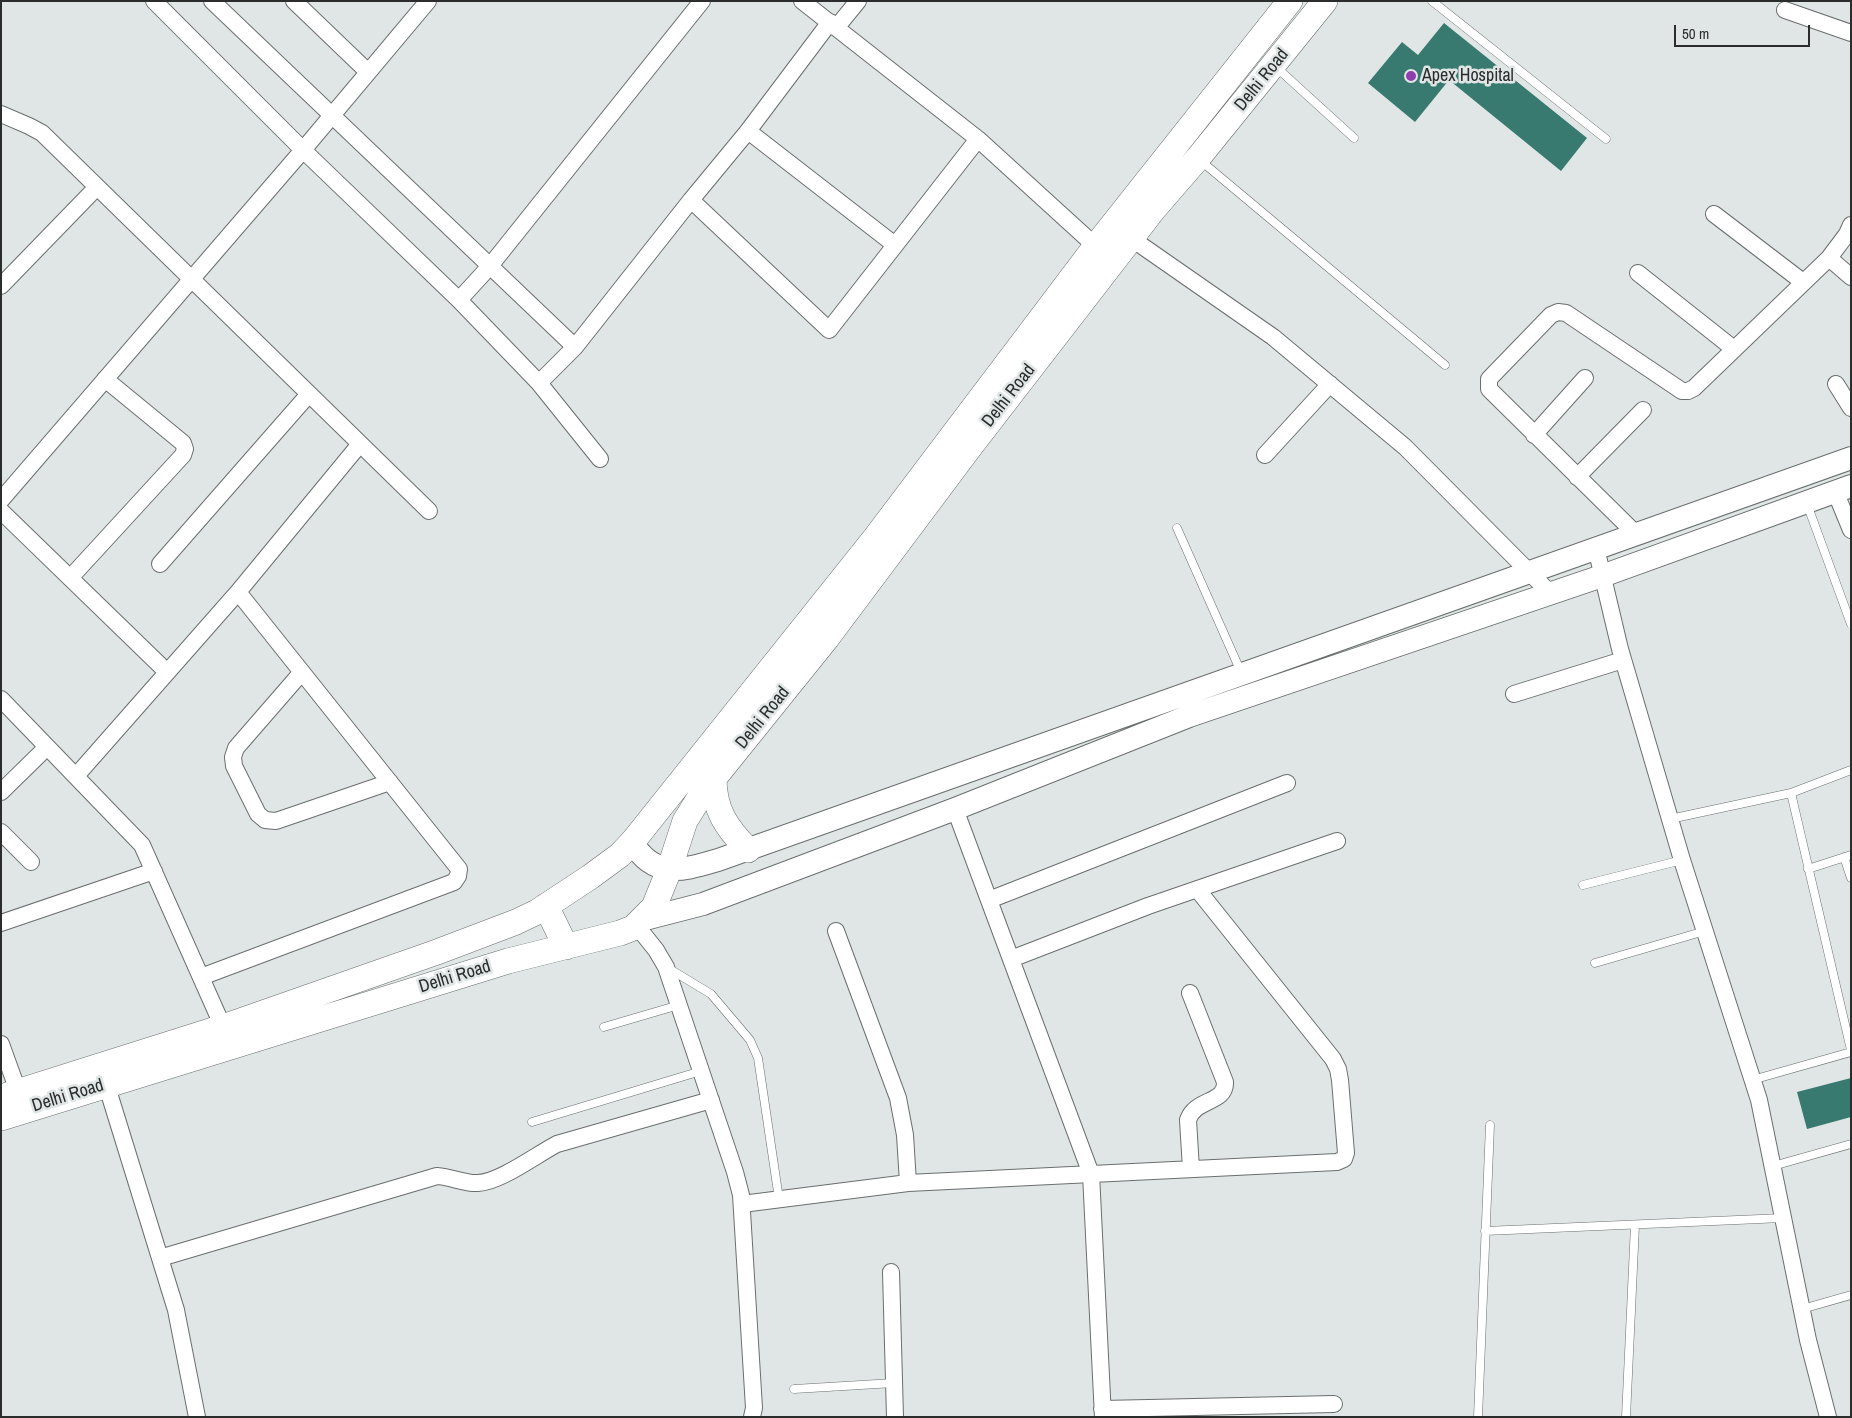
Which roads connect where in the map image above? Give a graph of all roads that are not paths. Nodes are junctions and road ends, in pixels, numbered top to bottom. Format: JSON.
{"nodes":[{"id":1,"x":154,"y":1,"type":"edge"},
{"id":2,"x":212,"y":1,"type":"edge"},
{"id":3,"x":294,"y":1,"type":"edge"},
{"id":4,"x":428,"y":1,"type":"edge"},
{"id":5,"x":702,"y":1,"type":"edge"},
{"id":6,"x":802,"y":1,"type":"edge"},
{"id":7,"x":858,"y":1,"type":"edge"},
{"id":8,"x":1290,"y":1,"type":"edge"},
{"id":9,"x":1325,"y":1,"type":"edge"},
{"id":10,"x":1432,"y":1,"type":"edge"},
{"id":11,"x":1785,"y":10,"type":"dead end"},
{"id":12,"x":833,"y":25,"type":"junction"},
{"id":13,"x":1851,"y":33,"type":"edge"},
{"id":14,"x":1274,"y":65,"type":"junction"},
{"id":15,"x":368,"y":72,"type":"junction"},
{"id":16,"x":1,"y":114,"type":"edge"},
{"id":17,"x":332,"y":114,"type":"junction"},
{"id":18,"x":748,"y":130,"type":"junction"},
{"id":19,"x":1354,"y":138,"type":"dead end"},
{"id":20,"x":1606,"y":138,"type":"dead end"},
{"id":21,"x":978,"y":140,"type":"junction"},
{"id":22,"x":303,"y":150,"type":"junction"},
{"id":23,"x":1198,"y":158,"type":"junction"},
{"id":24,"x":97,"y":187,"type":"junction"},
{"id":25,"x":691,"y":200,"type":"junction"},
{"id":26,"x":1714,"y":214,"type":"dead end"},
{"id":27,"x":1122,"y":232,"type":"junction"},
{"id":28,"x":1850,"y":232,"type":"edge"},
{"id":29,"x":896,"y":245,"type":"junction"},
{"id":30,"x":1105,"y":254,"type":"junction"},
{"id":31,"x":1829,"y":258,"type":"junction"},
{"id":32,"x":490,"y":266,"type":"junction"},
{"id":33,"x":1638,"y":273,"type":"dead end"},
{"id":34,"x":1851,"y":277,"type":"edge"},
{"id":35,"x":190,"y":280,"type":"junction"},
{"id":36,"x":1803,"y":282,"type":"junction"},
{"id":37,"x":1,"y":286,"type":"edge"},
{"id":38,"x":459,"y":300,"type":"junction"},
{"id":39,"x":576,"y":347,"type":"junction"},
{"id":40,"x":1734,"y":350,"type":"junction"},
{"id":41,"x":1445,"y":366,"type":"dead end"},
{"id":42,"x":1585,"y":378,"type":"dead end"},
{"id":43,"x":105,"y":380,"type":"junction"},
{"id":44,"x":539,"y":383,"type":"junction"},
{"id":45,"x":1330,"y":384,"type":"junction"},
{"id":46,"x":1836,"y":384,"type":"dead end"},
{"id":47,"x":309,"y":394,"type":"junction"},
{"id":48,"x":1851,"y":408,"type":"edge"},
{"id":49,"x":1643,"y":410,"type":"dead end"},
{"id":50,"x":1534,"y":435,"type":"junction"},
{"id":51,"x":360,"y":444,"type":"junction"},
{"id":52,"x":1266,"y":455,"type":"dead end"},
{"id":53,"x":1851,"y":458,"type":"edge"},
{"id":54,"x":600,"y":459,"type":"dead end"},
{"id":55,"x":1577,"y":476,"type":"junction"},
{"id":56,"x":1843,"y":489,"type":"edge"},
{"id":57,"x":1,"y":500,"type":"edge"},
{"id":58,"x":1806,"y":502,"type":"junction"},
{"id":59,"x":1,"y":511,"type":"edge"},
{"id":60,"x":429,"y":511,"type":"dead end"},
{"id":61,"x":1177,"y":528,"type":"dead end"},
{"id":62,"x":1851,"y":530,"type":"edge"},
{"id":63,"x":1636,"y":534,"type":"junction"},
{"id":64,"x":1596,"y":548,"type":"junction"},
{"id":65,"x":160,"y":564,"type":"dead end"},
{"id":66,"x":1530,"y":572,"type":"junction"},
{"id":67,"x":1602,"y":576,"type":"junction"},
{"id":68,"x":70,"y":578,"type":"junction"},
{"id":69,"x":238,"y":592,"type":"junction"},
{"id":70,"x":1551,"y":594,"type":"junction"},
{"id":71,"x":1851,"y":624,"type":"edge"},
{"id":72,"x":1623,"y":660,"type":"junction"},
{"id":73,"x":167,"y":672,"type":"junction"},
{"id":74,"x":302,"y":672,"type":"junction"},
{"id":75,"x":1242,"y":674,"type":"junction"},
{"id":76,"x":1514,"y":694,"type":"dead end"},
{"id":77,"x":1,"y":700,"type":"edge"},
{"id":78,"x":47,"y":747,"type":"junction"},
{"id":79,"x":1851,"y":770,"type":"edge"},
{"id":80,"x":76,"y":776,"type":"junction"},
{"id":81,"x":714,"y":778,"type":"junction"},
{"id":82,"x":390,"y":782,"type":"junction"},
{"id":83,"x":1287,"y":783,"type":"dead end"},
{"id":84,"x":1,"y":792,"type":"edge"},
{"id":85,"x":1791,"y":793,"type":"junction"},
{"id":86,"x":955,"y":809,"type":"junction"},
{"id":87,"x":1670,"y":819,"type":"junction"},
{"id":88,"x":1,"y":832,"type":"edge"},
{"id":89,"x":1337,"y":841,"type":"dead end"},
{"id":90,"x":632,"y":842,"type":"junction"},
{"id":91,"x":748,"y":850,"type":"junction"},
{"id":92,"x":1847,"y":856,"type":"edge"},
{"id":93,"x":1682,"y":860,"type":"junction"},
{"id":94,"x":31,"y":862,"type":"dead end"},
{"id":95,"x":1808,"y":869,"type":"junction"},
{"id":96,"x":669,"y":870,"type":"junction"},
{"id":97,"x":154,"y":871,"type":"junction"},
{"id":98,"x":1851,"y":878,"type":"edge"},
{"id":99,"x":1583,"y":885,"type":"dead end"},
{"id":100,"x":1198,"y":889,"type":"junction"},
{"id":101,"x":989,"y":900,"type":"junction"},
{"id":102,"x":546,"y":906,"type":"junction"},
{"id":103,"x":1,"y":923,"type":"edge"},
{"id":104,"x":639,"y":923,"type":"junction"},
{"id":105,"x":836,"y":931,"type":"dead end"},
{"id":106,"x":1704,"y":931,"type":"junction"},
{"id":107,"x":566,"y":947,"type":"junction"},
{"id":108,"x":1011,"y":959,"type":"junction"},
{"id":109,"x":1595,"y":963,"type":"dead end"},
{"id":110,"x":666,"y":967,"type":"junction"},
{"id":111,"x":201,"y":977,"type":"junction"},
{"id":112,"x":1190,"y":993,"type":"dead end"},
{"id":113,"x":679,"y":1005,"type":"junction"},
{"id":114,"x":223,"y":1027,"type":"junction"},
{"id":115,"x":604,"y":1027,"type":"dead end"},
{"id":116,"x":1,"y":1044,"type":"edge"},
{"id":117,"x":1851,"y":1051,"type":"edge"},
{"id":118,"x":701,"y":1071,"type":"junction"},
{"id":119,"x":104,"y":1075,"type":"junction"},
{"id":120,"x":1752,"y":1080,"type":"junction"},
{"id":121,"x":10,"y":1094,"type":"edge"},
{"id":122,"x":711,"y":1100,"type":"junction"},
{"id":123,"x":1,"y":1118,"type":"edge"},
{"id":124,"x":532,"y":1122,"type":"dead end"},
{"id":125,"x":1490,"y":1124,"type":"dead end"},
{"id":126,"x":1851,"y":1144,"type":"edge"},
{"id":127,"x":1772,"y":1166,"type":"junction"},
{"id":128,"x":1191,"y":1169,"type":"junction"},
{"id":129,"x":1091,"y":1174,"type":"junction"},
{"id":130,"x":908,"y":1183,"type":"junction"},
{"id":131,"x":779,"y":1199,"type":"junction"},
{"id":132,"x":742,"y":1204,"type":"junction"},
{"id":133,"x":1783,"y":1218,"type":"junction"},
{"id":134,"x":1635,"y":1224,"type":"junction"},
{"id":135,"x":1486,"y":1231,"type":"junction"},
{"id":136,"x":160,"y":1258,"type":"junction"},
{"id":137,"x":891,"y":1272,"type":"dead end"},
{"id":138,"x":1851,"y":1295,"type":"edge"},
{"id":139,"x":1802,"y":1309,"type":"junction"},
{"id":140,"x":894,"y":1383,"type":"junction"},
{"id":141,"x":794,"y":1388,"type":"dead end"},
{"id":142,"x":1334,"y":1404,"type":"dead end"},
{"id":143,"x":1102,"y":1413,"type":"edge"},
{"id":144,"x":197,"y":1417,"type":"edge"},
{"id":145,"x":752,"y":1417,"type":"edge"},
{"id":146,"x":895,"y":1417,"type":"edge"},
{"id":147,"x":1478,"y":1417,"type":"edge"},
{"id":148,"x":1626,"y":1417,"type":"edge"},
{"id":149,"x":1828,"y":1417,"type":"edge"}],
"edges":[{"from":1,"to":22,"type":"street"},
{"from":2,"to":17,"type":"street"},
{"from":3,"to":15,"type":"street"},
{"from":4,"to":15,"type":"street"},
{"from":5,"to":32,"type":"street"},
{"from":6,"to":12,"type":"street"},
{"from":7,"to":12,"type":"street"},
{"from":8,"to":27,"type":"main road"},
{"from":9,"to":14,"type":"main road","name":"Delhi Road"},
{"from":10,"to":20,"type":"lane"},
{"from":11,"to":13,"type":"street"},
{"from":12,"to":18,"type":"street"},
{"from":12,"to":21,"type":"street"},
{"from":14,"to":19,"type":"lane"},
{"from":14,"to":23,"type":"main road","name":"Delhi Road"},
{"from":15,"to":17,"type":"street"},
{"from":16,"to":24,"type":"street"},
{"from":17,"to":22,"type":"street"},
{"from":17,"to":32,"type":"street"},
{"from":18,"to":25,"type":"street"},
{"from":18,"to":29,"type":"street"},
{"from":21,"to":29,"type":"street"},
{"from":21,"to":30,"type":"street"},
{"from":22,"to":35,"type":"street"},
{"from":22,"to":38,"type":"street"},
{"from":23,"to":27,"type":"main road","name":"Delhi Road"},
{"from":23,"to":41,"type":"lane"},
{"from":24,"to":35,"type":"street"},
{"from":24,"to":37,"type":"street"},
{"from":25,"to":29,"type":"street"},
{"from":25,"to":39,"type":"street"},
{"from":26,"to":36,"type":"street"},
{"from":27,"to":30,"type":"main road"},
{"from":27,"to":45,"type":"street"},
{"from":28,"to":31,"type":"street"},
{"from":30,"to":81,"type":"main road","name":"Delhi Road"},
{"from":30,"to":90,"type":"main road"},
{"from":31,"to":34,"type":"street"},
{"from":31,"to":36,"type":"street"},
{"from":32,"to":38,"type":"street"},
{"from":32,"to":39,"type":"street"},
{"from":33,"to":40,"type":"street"},
{"from":35,"to":43,"type":"street"},
{"from":35,"to":47,"type":"street"},
{"from":36,"to":40,"type":"street"},
{"from":38,"to":44,"type":"street"},
{"from":39,"to":44,"type":"street"},
{"from":40,"to":50,"type":"street"},
{"from":42,"to":50,"type":"street"},
{"from":43,"to":57,"type":"street"},
{"from":43,"to":68,"type":"street"},
{"from":44,"to":54,"type":"street"},
{"from":45,"to":52,"type":"street"},
{"from":45,"to":66,"type":"street"},
{"from":46,"to":48,"type":"street"},
{"from":47,"to":51,"type":"street"},
{"from":47,"to":65,"type":"street"},
{"from":49,"to":55,"type":"street"},
{"from":50,"to":55,"type":"street"},
{"from":51,"to":60,"type":"street"},
{"from":51,"to":69,"type":"street"},
{"from":53,"to":63,"type":"street"},
{"from":55,"to":63,"type":"street"},
{"from":56,"to":58,"type":"street"},
{"from":56,"to":62,"type":"street"},
{"from":58,"to":67,"type":"street"},
{"from":58,"to":71,"type":"lane"},
{"from":59,"to":68,"type":"street"},
{"from":61,"to":75,"type":"lane"},
{"from":63,"to":64,"type":"street"},
{"from":64,"to":66,"type":"street"},
{"from":64,"to":67,"type":"street"},
{"from":66,"to":70,"type":"street"},
{"from":66,"to":75,"type":"street"},
{"from":67,"to":70,"type":"street"},
{"from":67,"to":72,"type":"street"},
{"from":68,"to":73,"type":"street"},
{"from":69,"to":73,"type":"street"},
{"from":69,"to":74,"type":"street"},
{"from":70,"to":86,"type":"street"},
{"from":72,"to":76,"type":"street"},
{"from":72,"to":87,"type":"street"},
{"from":73,"to":80,"type":"street"},
{"from":74,"to":82,"type":"street"},
{"from":74,"to":82,"type":"street"},
{"from":75,"to":91,"type":"street"},
{"from":77,"to":78,"type":"street"},
{"from":78,"to":80,"type":"street"},
{"from":78,"to":84,"type":"street"},
{"from":79,"to":85,"type":"lane"},
{"from":80,"to":97,"type":"street"},
{"from":81,"to":91,"type":"main road"},
{"from":81,"to":96,"type":"main road","name":"Delhi Road"},
{"from":82,"to":111,"type":"street"},
{"from":83,"to":101,"type":"street"},
{"from":85,"to":87,"type":"lane"},
{"from":85,"to":95,"type":"lane"},
{"from":86,"to":101,"type":"street"},
{"from":86,"to":104,"type":"street"},
{"from":87,"to":93,"type":"street"},
{"from":88,"to":94,"type":"street"},
{"from":89,"to":100,"type":"street"},
{"from":90,"to":96,"type":"street"},
{"from":90,"to":102,"type":"main road"},
{"from":91,"to":96,"type":"street"},
{"from":92,"to":95,"type":"lane"},
{"from":92,"to":98,"type":"lane"},
{"from":93,"to":99,"type":"lane"},
{"from":93,"to":106,"type":"street"},
{"from":95,"to":117,"type":"lane"},
{"from":96,"to":104,"type":"main road","name":"Delhi Road"},
{"from":97,"to":103,"type":"street"},
{"from":97,"to":111,"type":"street"},
{"from":100,"to":108,"type":"street"},
{"from":100,"to":128,"type":"street"},
{"from":101,"to":108,"type":"street"},
{"from":102,"to":107,"type":"main road"},
{"from":102,"to":114,"type":"main road"},
{"from":104,"to":107,"type":"main road","name":"Delhi Road"},
{"from":104,"to":110,"type":"street"},
{"from":105,"to":130,"type":"street"},
{"from":106,"to":109,"type":"lane"},
{"from":106,"to":120,"type":"street"},
{"from":107,"to":119,"type":"main road","name":"Delhi Road"},
{"from":108,"to":129,"type":"street"},
{"from":110,"to":113,"type":"street"},
{"from":110,"to":131,"type":"lane"},
{"from":111,"to":114,"type":"street"},
{"from":112,"to":128,"type":"street"},
{"from":113,"to":115,"type":"lane"},
{"from":113,"to":118,"type":"street"},
{"from":114,"to":119,"type":"main road"},
{"from":116,"to":121,"type":"street"},
{"from":117,"to":120,"type":"lane"},
{"from":118,"to":122,"type":"street"},
{"from":118,"to":124,"type":"lane"},
{"from":119,"to":121,"type":"main road"},
{"from":119,"to":123,"type":"main road","name":"Delhi Road"},
{"from":119,"to":136,"type":"street"},
{"from":120,"to":127,"type":"street"},
{"from":122,"to":132,"type":"street"},
{"from":122,"to":136,"type":"street"},
{"from":125,"to":135,"type":"lane"},
{"from":126,"to":127,"type":"lane"},
{"from":127,"to":133,"type":"street"},
{"from":128,"to":129,"type":"street"},
{"from":129,"to":130,"type":"street"},
{"from":129,"to":143,"type":"street"},
{"from":130,"to":131,"type":"street"},
{"from":131,"to":132,"type":"street"},
{"from":132,"to":145,"type":"street"},
{"from":133,"to":134,"type":"lane"},
{"from":133,"to":139,"type":"street"},
{"from":134,"to":135,"type":"lane"},
{"from":134,"to":148,"type":"lane"},
{"from":135,"to":147,"type":"lane"},
{"from":136,"to":144,"type":"street"},
{"from":137,"to":140,"type":"street"},
{"from":138,"to":139,"type":"lane"},
{"from":139,"to":149,"type":"street"},
{"from":140,"to":141,"type":"lane"},
{"from":140,"to":146,"type":"street"},
{"from":142,"to":143,"type":"street"}]}
